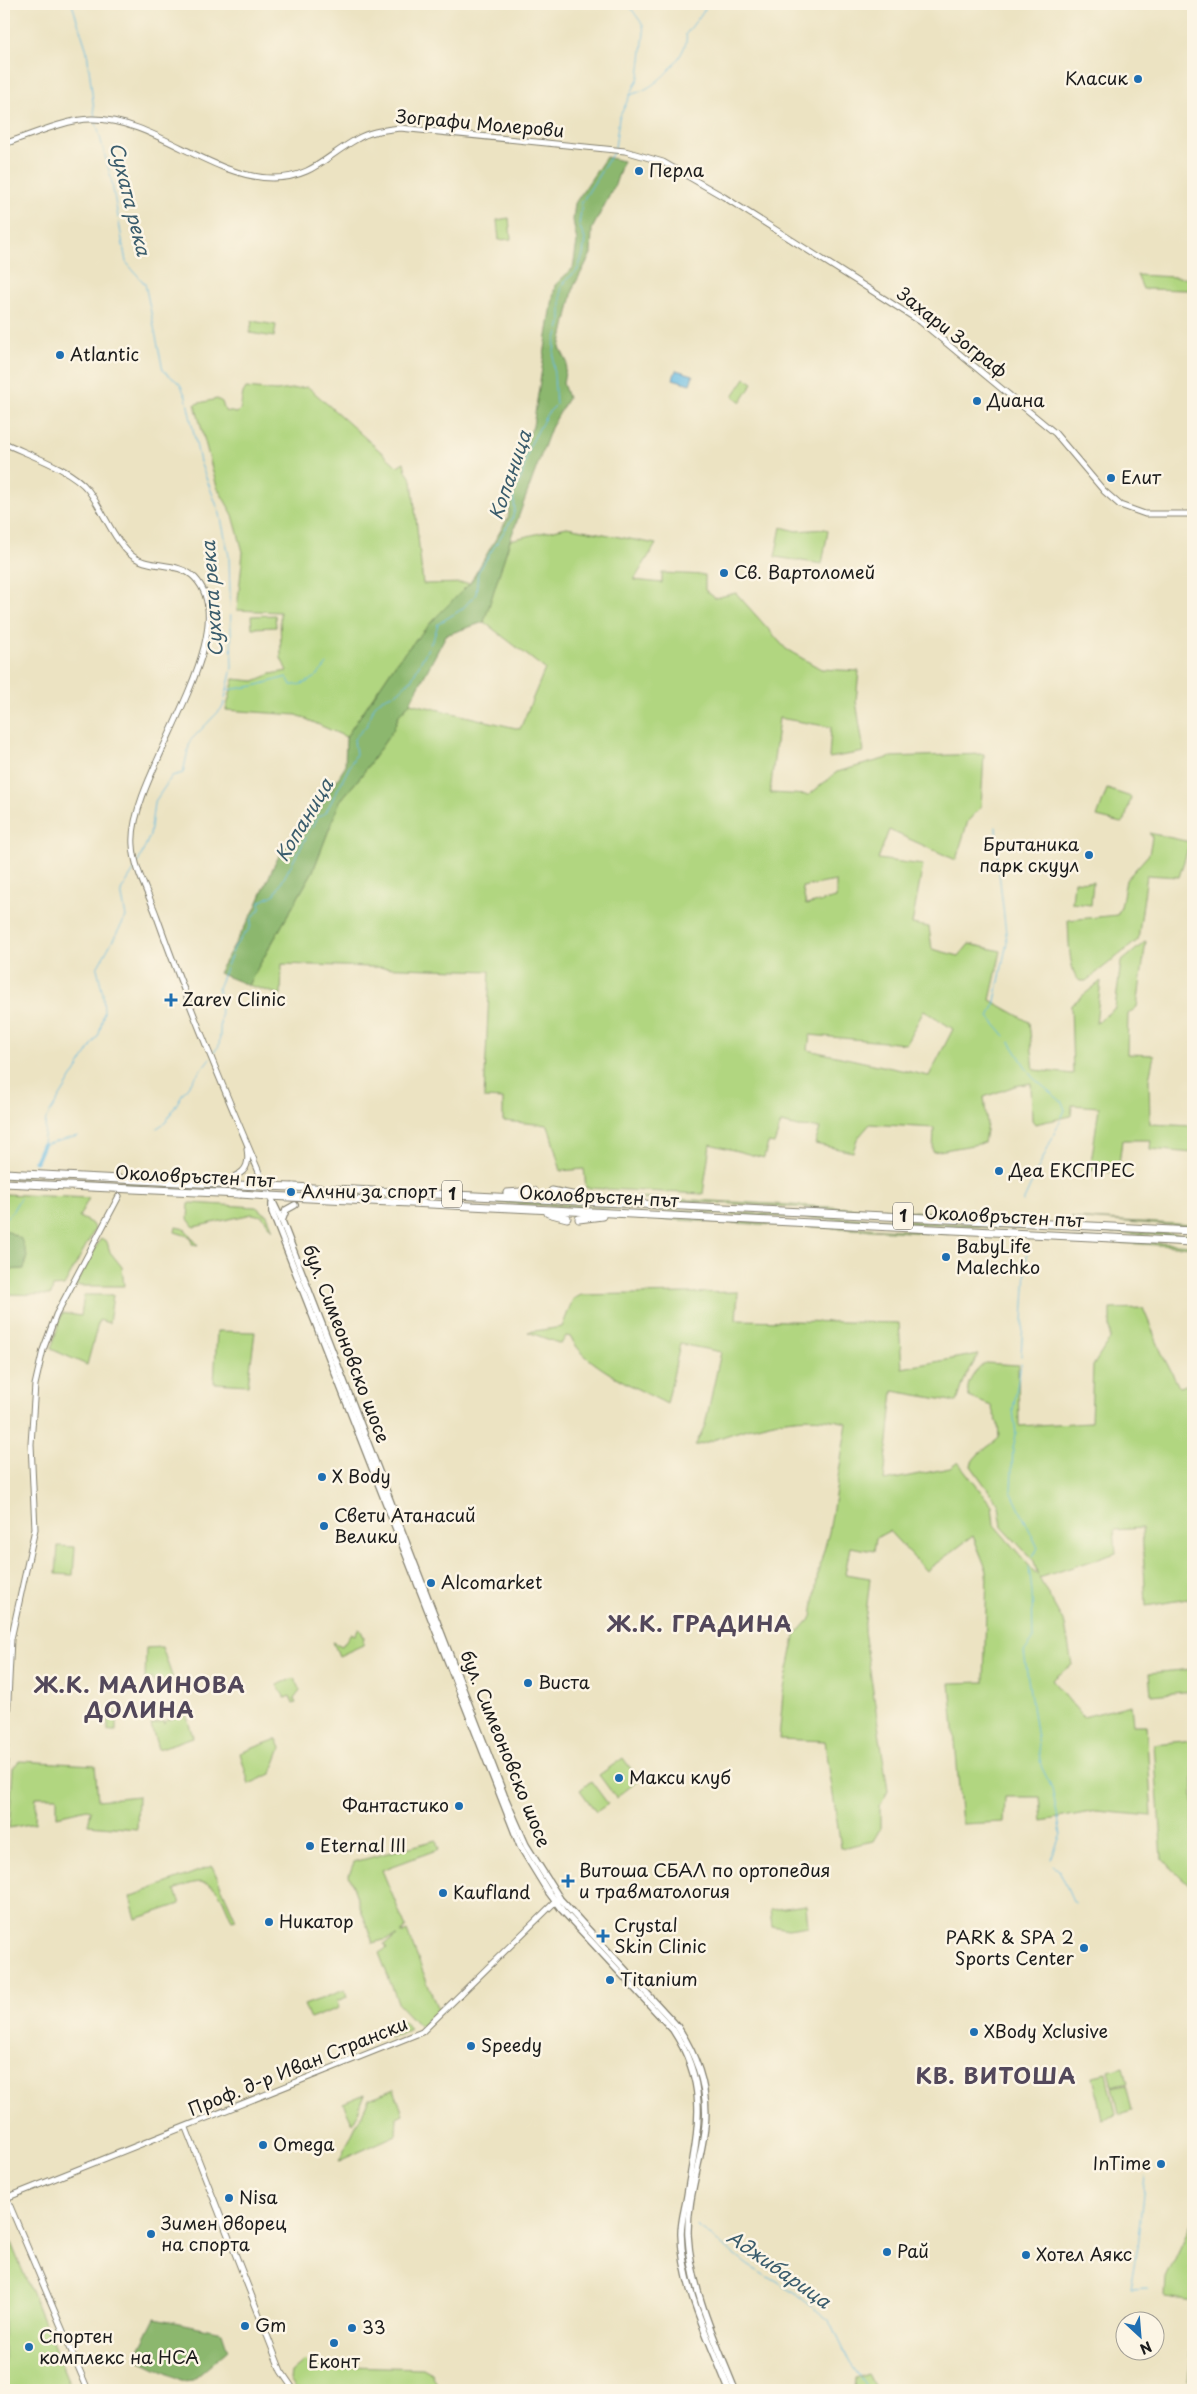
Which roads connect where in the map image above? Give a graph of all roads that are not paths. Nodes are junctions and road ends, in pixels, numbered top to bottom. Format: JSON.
{"nodes":[{"id":1,"x":4,"y":144,"type":"edge"},
{"id":2,"x":623,"y":150,"type":"joint"},
{"id":3,"x":4,"y":443,"type":"edge"},
{"id":4,"x":1193,"y":514,"type":"edge"},
{"id":5,"x":243,"y":1134,"type":"junction"},
{"id":6,"x":4,"y":1172,"type":"edge"},
{"id":7,"x":235,"y":1176,"type":"dead end"},
{"id":8,"x":261,"y":1177,"type":"joint"},
{"id":9,"x":4,"y":1184,"type":"edge"},
{"id":10,"x":534,"y":1190,"type":"dead end"},
{"id":11,"x":552,"y":1191,"type":"dead end"},
{"id":12,"x":482,"y":1195,"type":"junction"},
{"id":13,"x":119,"y":1196,"type":"dead end"},
{"id":14,"x":295,"y":1201,"type":"junction"},
{"id":15,"x":612,"y":1202,"type":"junction"},
{"id":16,"x":272,"y":1204,"type":"junction"},
{"id":17,"x":530,"y":1209,"type":"junction"},
{"id":18,"x":624,"y":1214,"type":"junction"},
{"id":19,"x":568,"y":1218,"type":"dead end"},
{"id":20,"x":579,"y":1219,"type":"dead end"},
{"id":21,"x":282,"y":1221,"type":"junction"},
{"id":22,"x":1193,"y":1231,"type":"edge"},
{"id":23,"x":1193,"y":1242,"type":"edge"},
{"id":24,"x":4,"y":1780,"type":"edge"},
{"id":25,"x":558,"y":1900,"type":"junction"},
{"id":26,"x":186,"y":2128,"type":"junction"},
{"id":27,"x":5,"y":2195,"type":"edge"},
{"id":28,"x":88,"y":2390,"type":"edge"},
{"id":29,"x":294,"y":2390,"type":"edge"},
{"id":30,"x":729,"y":2390,"type":"edge"},
{"id":31,"x":735,"y":2390,"type":"edge"}],
"edges":[{"from":1,"to":2,"type":"street","name":"Зографи Молерови"},
{"from":2,"to":4,"type":"street","name":"Захари Зограф"},
{"from":3,"to":5,"type":"street","name":"бул. Симеоновско шосе"},
{"from":5,"to":7,"type":"street"},
{"from":5,"to":8,"type":"street","name":"бул. Симеоновско шосе"},
{"from":6,"to":12,"type":"highway","name":"Околовръстен път","number":"1","bridge":true},
{"from":8,"to":16,"type":"main road","name":"бул. Симеоновско шосе"},
{"from":9,"to":14,"type":"highway","name":"Околовръстен път","number":"1","bridge":true},
{"from":10,"to":12,"type":"highway"},
{"from":11,"to":15,"type":"highway"},
{"from":12,"to":15,"type":"highway","name":"Околовръстен път","number":"1"},
{"from":13,"to":24,"type":"street"},
{"from":14,"to":17,"type":"highway","name":"Околовръстен път","number":"1"},
{"from":14,"to":21,"type":"main road"},
{"from":15,"to":22,"type":"highway","name":"Околовръстен път","number":"1"},
{"from":16,"to":21,"type":"main road","name":"бул. Симеоновско шосе"},
{"from":16,"to":25,"type":"main road","name":"бул. Симеоновско шосе"},
{"from":17,"to":18,"type":"highway","name":"Околовръстен път","number":"1"},
{"from":17,"to":19,"type":"highway"},
{"from":18,"to":20,"type":"highway"},
{"from":18,"to":23,"type":"highway","name":"Околовръстен път","number":"1"},
{"from":21,"to":25,"type":"main road","name":"бул. Симеоновско шосе"},
{"from":25,"to":26,"type":"street","name":"Проф. д-р Иван Странски"},
{"from":25,"to":30,"type":"main road","name":"бул. Симеоновско шосе"},
{"from":25,"to":31,"type":"main road","name":"бул. Симеоновско шосе"},
{"from":26,"to":27,"type":"street","name":"Проф. д-р Иван Странски"},
{"from":26,"to":29,"type":"street"},
{"from":27,"to":28,"type":"street"}]}
